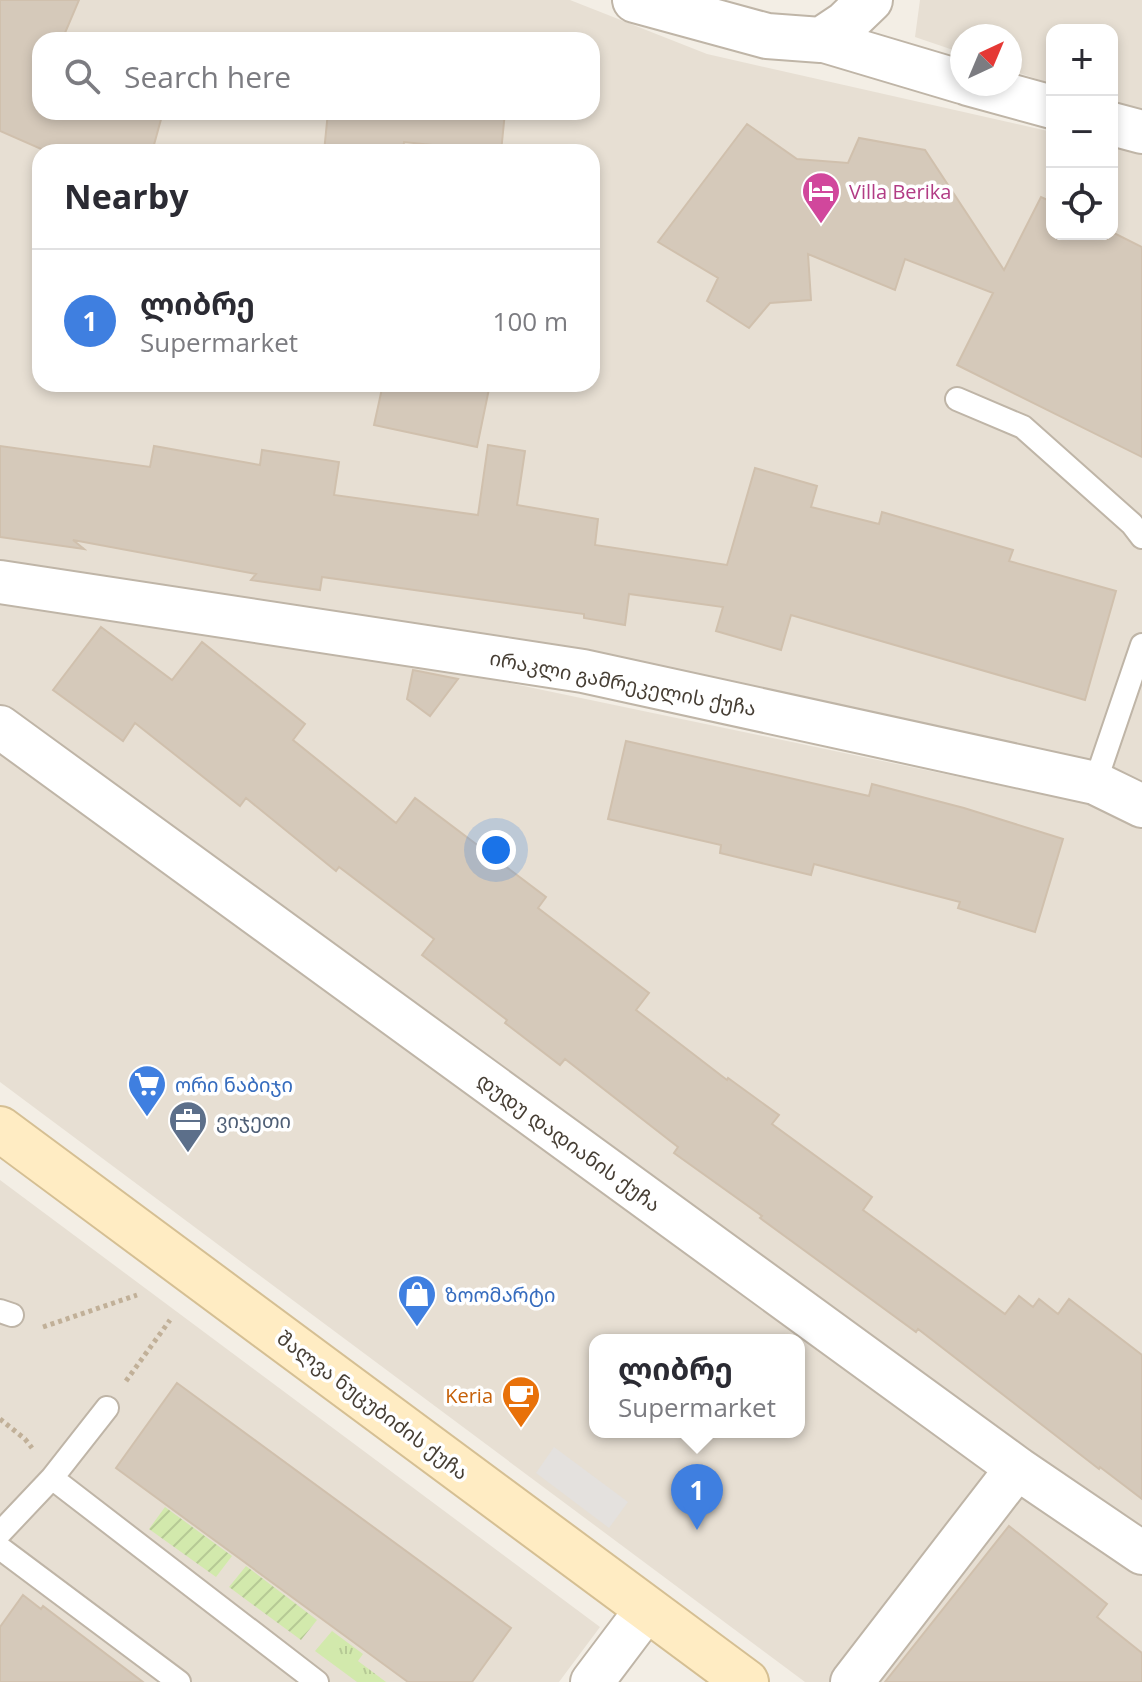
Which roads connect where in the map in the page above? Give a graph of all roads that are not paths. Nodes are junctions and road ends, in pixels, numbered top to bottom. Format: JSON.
{"nodes":[{"id":1,"x":635,"y":0,"type":"edge"},
{"id":2,"x":870,"y":0,"type":"edge"},
{"id":3,"x":821,"y":40,"type":"junction"},
{"id":4,"x":950,"y":78,"type":"edge"},
{"id":5,"x":1012,"y":96,"type":"edge"},
{"id":6,"x":1046,"y":105,"type":"edge"},
{"id":7,"x":1118,"y":126,"type":"edge"},
{"id":8,"x":1142,"y":132,"type":"edge"},
{"id":9,"x":957,"y":399,"type":"dead end"},
{"id":10,"x":1142,"y":537,"type":"edge"},
{"id":11,"x":0,"y":582,"type":"edge"},
{"id":12,"x":1142,"y":645,"type":"edge"},
{"id":13,"x":0,"y":727,"type":"edge"},
{"id":14,"x":1095,"y":783,"type":"junction"},
{"id":15,"x":1142,"y":806,"type":"edge"},
{"id":16,"x":0,"y":1129,"type":"edge"},
{"id":17,"x":107,"y":1408,"type":"road end"},
{"id":18,"x":1017,"y":1468,"type":"junction"},
{"id":19,"x":52,"y":1478,"type":"junction"},
{"id":20,"x":0,"y":1533,"type":"edge"},
{"id":21,"x":0,"y":1548,"type":"edge"},
{"id":22,"x":1142,"y":1553,"type":"edge"},
{"id":23,"x":647,"y":1609,"type":"junction"},
{"id":24,"x":179,"y":1682,"type":"edge"},
{"id":25,"x":317,"y":1682,"type":"edge"},
{"id":26,"x":592,"y":1682,"type":"edge"},
{"id":27,"x":746,"y":1682,"type":"edge"},
{"id":28,"x":852,"y":1682,"type":"edge"}],
"edges":[{"from":1,"to":3,"type":"street"},
{"from":2,"to":3,"type":"street"},
{"from":3,"to":4,"type":"street"},
{"from":5,"to":6,"type":"street"},
{"from":7,"to":8,"type":"street"},
{"from":9,"to":10,"type":"lane"},
{"from":11,"to":14,"type":"street","name":"ირაკლი გამრეკელის ქუჩა"},
{"from":12,"to":14,"type":"lane"},
{"from":13,"to":18,"type":"street","name":"დუდუ დადიანის ქუჩა"},
{"from":14,"to":15,"type":"street","name":"ირაკლი გამრეკელის ქუჩა"},
{"from":16,"to":23,"type":"main road","name":"შალვა ნუცუბიძის ქუჩა"},
{"from":17,"to":19,"type":"lane"},
{"from":18,"to":22,"type":"street","name":"დუდუ დადიანის ქუჩა"},
{"from":18,"to":28,"type":"street"},
{"from":19,"to":20,"type":"lane"},
{"from":19,"to":25,"type":"lane"},
{"from":21,"to":24,"type":"lane"},
{"from":23,"to":26,"type":"street"},
{"from":23,"to":27,"type":"main road","name":"შალვა ნუცუბიძის ქუჩა"}]}
